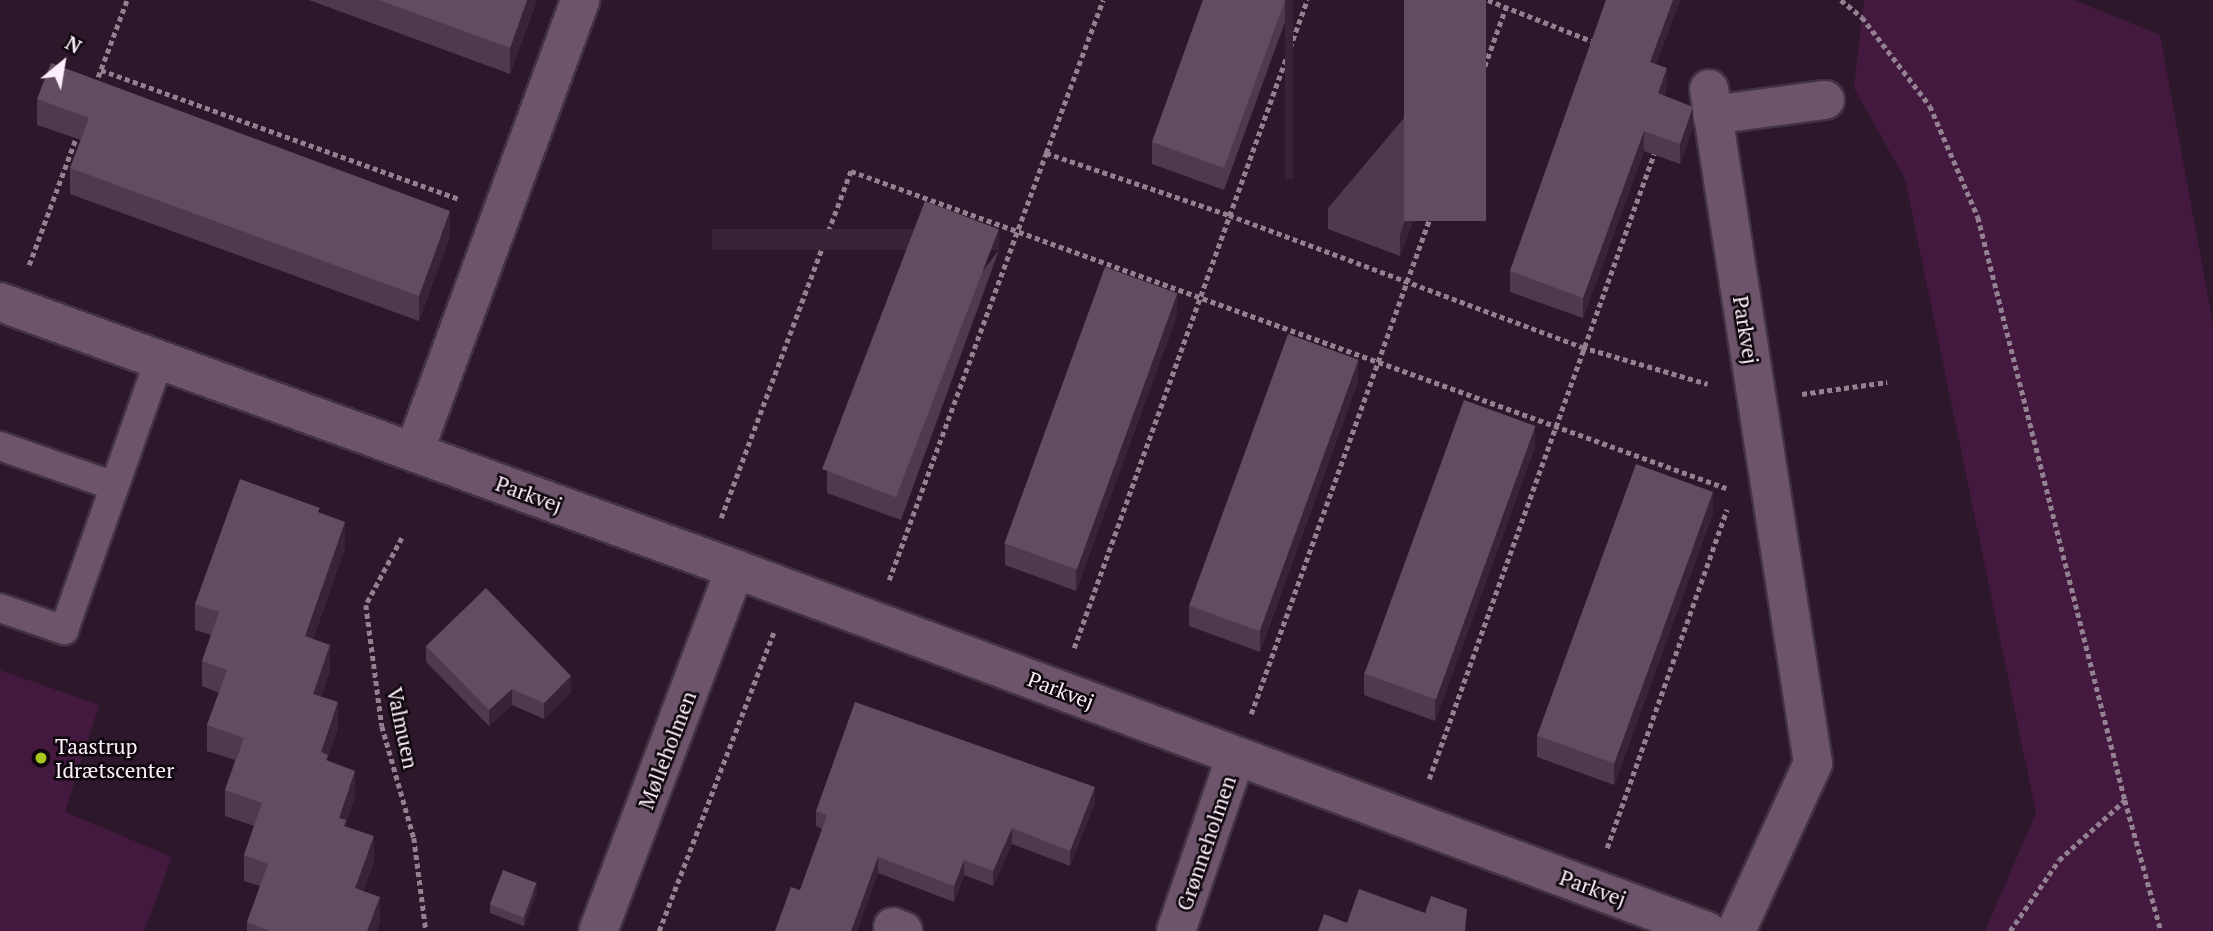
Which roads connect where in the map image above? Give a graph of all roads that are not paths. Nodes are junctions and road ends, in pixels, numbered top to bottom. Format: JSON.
{"nodes":[{"id":1,"x":580,"y":0,"type":"edge"},
{"id":2,"x":1825,"y":100,"type":"dead end"},
{"id":3,"x":7,"y":304,"type":"edge"},
{"id":4,"x":159,"y":360,"type":"junction"},
{"id":5,"x":0,"y":446,"type":"edge"},
{"id":6,"x":414,"y":453,"type":"junction"},
{"id":7,"x":114,"y":486,"type":"junction"},
{"id":8,"x":720,"y":564,"type":"junction"},
{"id":9,"x":0,"y":608,"type":"edge"},
{"id":10,"x":1236,"y":756,"type":"junction"},
{"id":11,"x":598,"y":931,"type":"edge"},
{"id":12,"x":1176,"y":931,"type":"edge"},
{"id":13,"x":1707,"y":931,"type":"edge"},
{"id":14,"x":1736,"y":931,"type":"edge"}],
"edges":[{"from":1,"to":6,"type":"street"},
{"from":2,"to":14,"type":"street","name":"Parkvej"},
{"from":3,"to":4,"type":"street","name":"Parkvej"},
{"from":4,"to":6,"type":"street","name":"Parkvej"},
{"from":4,"to":7,"type":"lane"},
{"from":5,"to":7,"type":"lane"},
{"from":6,"to":8,"type":"street","name":"Parkvej"},
{"from":7,"to":9,"type":"lane"},
{"from":8,"to":10,"type":"street","name":"Parkvej"},
{"from":8,"to":11,"type":"street","name":"Mølleholmen"},
{"from":10,"to":12,"type":"street","name":"Grønneholmen"},
{"from":10,"to":13,"type":"street","name":"Parkvej"}]}
